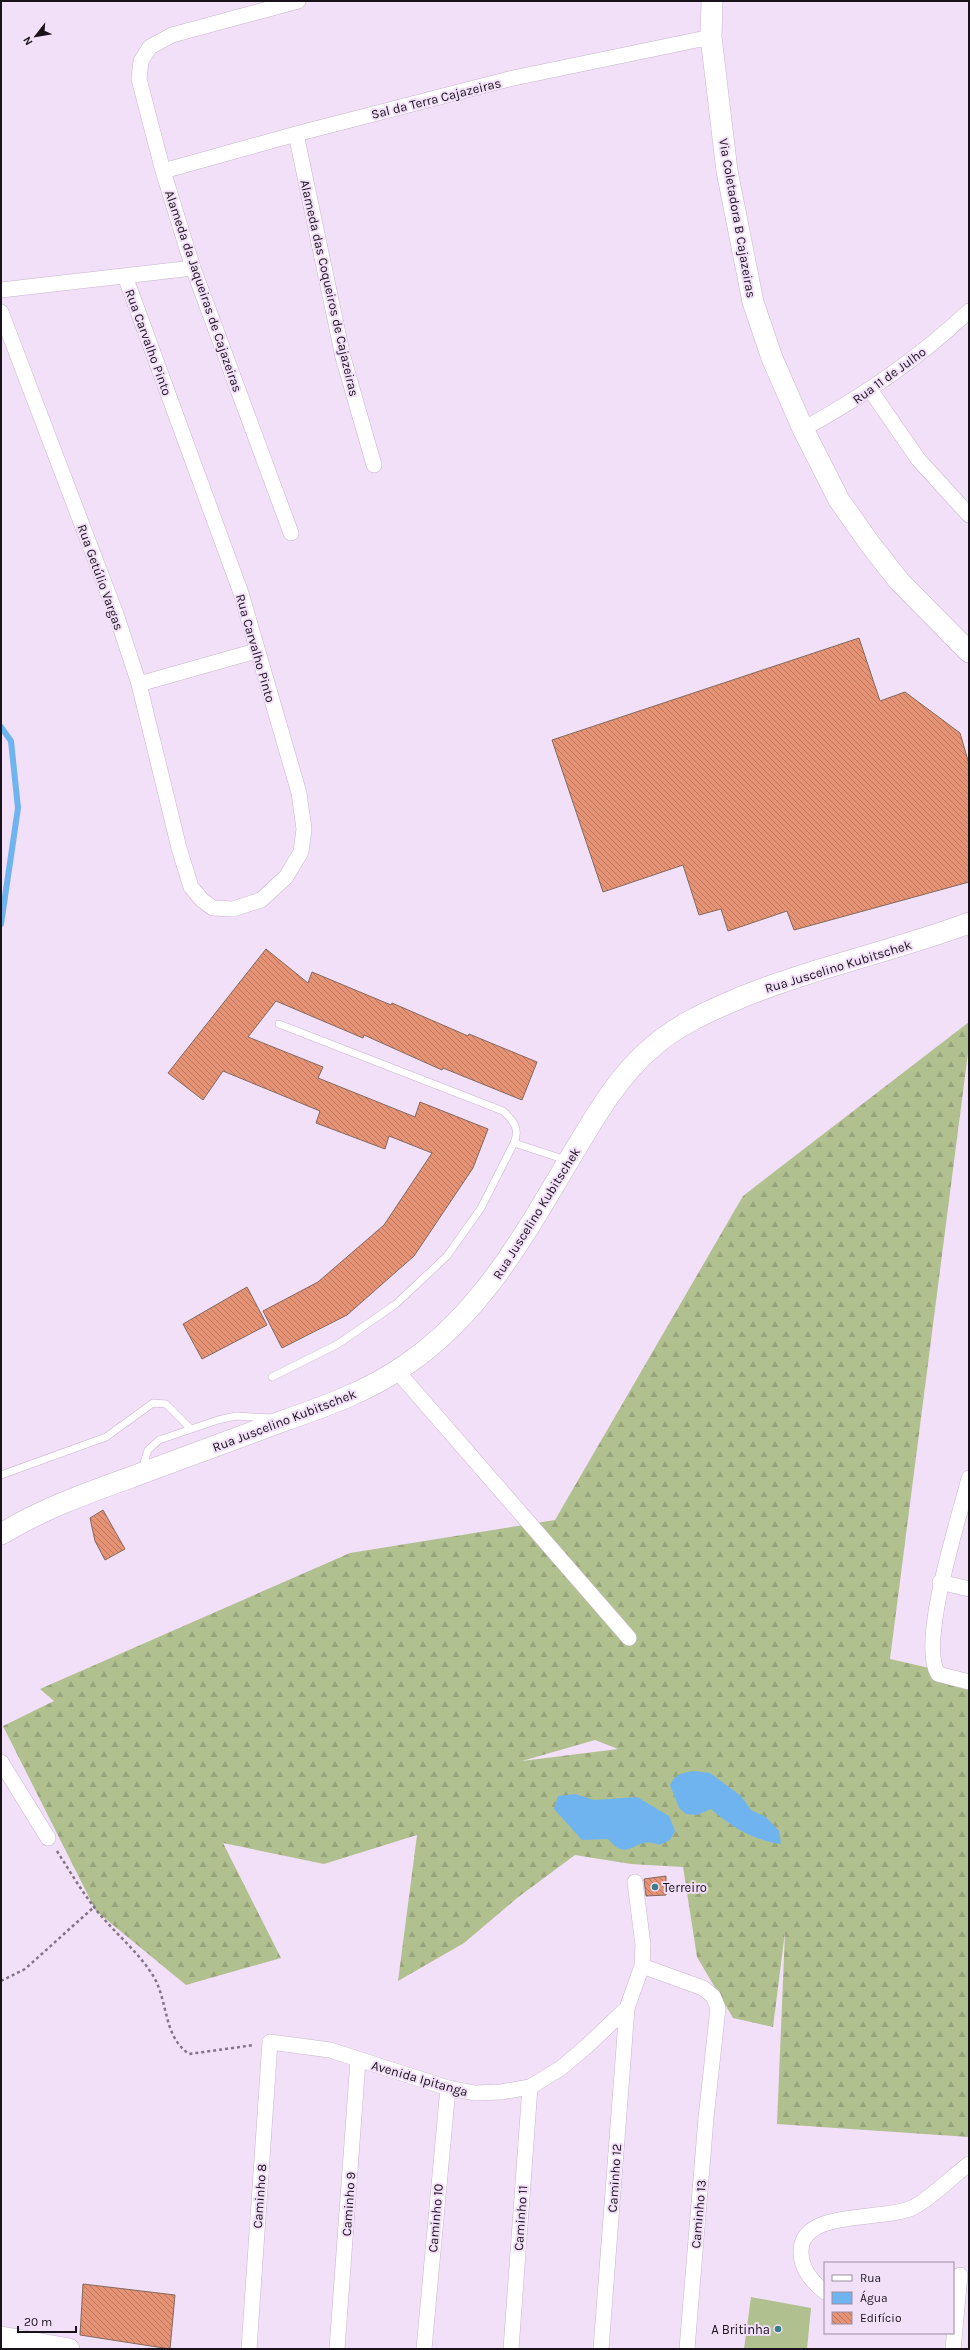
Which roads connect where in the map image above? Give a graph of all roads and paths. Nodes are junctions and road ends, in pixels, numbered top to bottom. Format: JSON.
{"nodes":[{"id":1,"x":298,"y":1,"type":"edge"},
{"id":2,"x":712,"y":1,"type":"edge"},
{"id":3,"x":711,"y":37,"type":"junction"},
{"id":4,"x":296,"y":134,"type":"junction"},
{"id":5,"x":163,"y":171,"type":"junction"},
{"id":6,"x":193,"y":268,"type":"junction"},
{"id":7,"x":125,"y":276,"type":"junction"},
{"id":8,"x":1,"y":290,"type":"edge"},
{"id":9,"x":969,"y":311,"type":"edge"},
{"id":10,"x":1,"y":312,"type":"edge"},
{"id":11,"x":871,"y":391,"type":"junction"},
{"id":12,"x":803,"y":429,"type":"junction"},
{"id":13,"x":374,"y":465,"type":"dead end"},
{"id":14,"x":969,"y":515,"type":"edge"},
{"id":15,"x":291,"y":533,"type":"dead end"},
{"id":16,"x":965,"y":646,"type":"edge"},
{"id":17,"x":256,"y":651,"type":"junction"},
{"id":18,"x":139,"y":684,"type":"junction"},
{"id":19,"x":179,"y":848,"type":"joint"},
{"id":20,"x":969,"y":922,"type":"edge"},
{"id":21,"x":279,"y":1024,"type":"dead end"},
{"id":22,"x":514,"y":1143,"type":"junction"},
{"id":23,"x":568,"y":1161,"type":"junction"},
{"id":24,"x":397,"y":1371,"type":"junction"},
{"id":25,"x":272,"y":1377,"type":"dead end"},
{"id":26,"x":290,"y":1419,"type":"junction"},
{"id":27,"x":191,"y":1429,"type":"junction"},
{"id":28,"x":141,"y":1474,"type":"junction"},
{"id":29,"x":1,"y":1475,"type":"edge"},
{"id":30,"x":969,"y":1478,"type":"edge"},
{"id":31,"x":966,"y":1500,"type":"edge"},
{"id":32,"x":1,"y":1534,"type":"edge"},
{"id":33,"x":940,"y":1582,"type":"junction"},
{"id":34,"x":969,"y":1589,"type":"edge"},
{"id":35,"x":629,"y":1638,"type":"dead end"},
{"id":36,"x":969,"y":1682,"type":"edge"},
{"id":37,"x":1,"y":1762,"type":"edge"},
{"id":38,"x":48,"y":1838,"type":"joint"},
{"id":39,"x":635,"y":1882,"type":"dead end"},
{"id":40,"x":94,"y":1908,"type":"junction"},
{"id":41,"x":642,"y":1966,"type":"junction"},
{"id":42,"x":1,"y":1981,"type":"edge"},
{"id":43,"x":627,"y":2008,"type":"junction"},
{"id":44,"x":270,"y":2042,"type":"junction"},
{"id":45,"x":358,"y":2060,"type":"junction"},
{"id":46,"x":530,"y":2087,"type":"junction"},
{"id":47,"x":448,"y":2088,"type":"junction"},
{"id":48,"x":969,"y":2164,"type":"edge"},
{"id":49,"x":961,"y":2274,"type":"edge"},
{"id":50,"x":824,"y":2291,"type":"edge"},
{"id":51,"x":1,"y":2337,"type":"edge"},
{"id":52,"x":69,"y":2349,"type":"edge"},
{"id":53,"x":249,"y":2349,"type":"edge"},
{"id":54,"x":337,"y":2349,"type":"edge"},
{"id":55,"x":424,"y":2349,"type":"edge"},
{"id":56,"x":511,"y":2349,"type":"edge"},
{"id":57,"x":601,"y":2349,"type":"edge"},
{"id":58,"x":687,"y":2349,"type":"edge"},
{"id":59,"x":953,"y":2349,"type":"edge"}],
"edges":[{"from":1,"to":5,"type":"street","name":"Alameda da Jaqueiras de Cajazeiras"},
{"from":2,"to":3,"type":"main road","name":"Via Coletadora B Cajazeiras"},
{"from":3,"to":4,"type":"street","name":"Sal da Terra Cajazeiras"},
{"from":3,"to":12,"type":"main road","name":"Via Coletadora B Cajazeiras"},
{"from":4,"to":5,"type":"street","name":"Sal da Terra Cajazeiras"},
{"from":4,"to":13,"type":"street","name":"Alameda das Coqueiros de Cajazeiras"},
{"from":5,"to":6,"type":"street","name":"Alameda da Jaqueiras de Cajazeiras"},
{"from":6,"to":7,"type":"street"},
{"from":6,"to":15,"type":"street","name":"Alameda da Jaqueiras de Cajazeiras"},
{"from":7,"to":8,"type":"street"},
{"from":7,"to":17,"type":"street","name":"Rua Carvalho Pinto"},
{"from":9,"to":11,"type":"street","name":"Rua 11 de Julho"},
{"from":10,"to":18,"type":"street","name":"Rua Getúlio Vargas"},
{"from":11,"to":12,"type":"street","name":"Rua 11 de Julho"},
{"from":11,"to":14,"type":"street"},
{"from":12,"to":16,"type":"main road","name":"Via Coletadora B Cajazeiras"},
{"from":17,"to":18,"type":"street"},
{"from":17,"to":19,"type":"street","name":"Rua Carvalho Pinto"},
{"from":18,"to":19,"type":"street","name":"Rua Getúlio Vargas"},
{"from":20,"to":23,"type":"main road","name":"Rua Juscelino Kubitschek"},
{"from":21,"to":22,"type":"lane"},
{"from":22,"to":23,"type":"lane"},
{"from":22,"to":25,"type":"lane"},
{"from":23,"to":24,"type":"main road","name":"Rua Juscelino Kubitschek"},
{"from":24,"to":26,"type":"main road","name":"Rua Juscelino Kubitschek"},
{"from":24,"to":35,"type":"street"},
{"from":26,"to":27,"type":"lane"},
{"from":26,"to":28,"type":"main road","name":"Rua Juscelino Kubitschek"},
{"from":27,"to":28,"type":"lane"},
{"from":27,"to":29,"type":"lane"},
{"from":28,"to":32,"type":"main road","name":"Rua Juscelino Kubitschek"},
{"from":30,"to":31,"type":"street"},
{"from":31,"to":33,"type":"street"},
{"from":33,"to":34,"type":"street"},
{"from":33,"to":36,"type":"street"},
{"from":37,"to":38,"type":"street"},
{"from":38,"to":40,"type":"path"},
{"from":39,"to":41,"type":"street","name":"Avenida Ipitanga"},
{"from":40,"to":42,"type":"path"},
{"from":40,"to":44,"type":"path"},
{"from":41,"to":43,"type":"street","name":"Avenida Ipitanga"},
{"from":41,"to":58,"type":"street","name":"Caminho 13"},
{"from":43,"to":46,"type":"street","name":"Avenida Ipitanga"},
{"from":43,"to":57,"type":"street","name":"Caminho 12"},
{"from":44,"to":45,"type":"street","name":"Avenida Ipitanga"},
{"from":44,"to":53,"type":"street","name":"Caminho 8"},
{"from":45,"to":47,"type":"street","name":"Avenida Ipitanga"},
{"from":45,"to":54,"type":"street","name":"Caminho 9"},
{"from":46,"to":47,"type":"street","name":"Avenida Ipitanga"},
{"from":46,"to":56,"type":"street","name":"Caminho 11"},
{"from":47,"to":55,"type":"street","name":"Caminho 10"},
{"from":48,"to":50,"type":"street"},
{"from":49,"to":59,"type":"street"},
{"from":51,"to":52,"type":"main road"}]}
